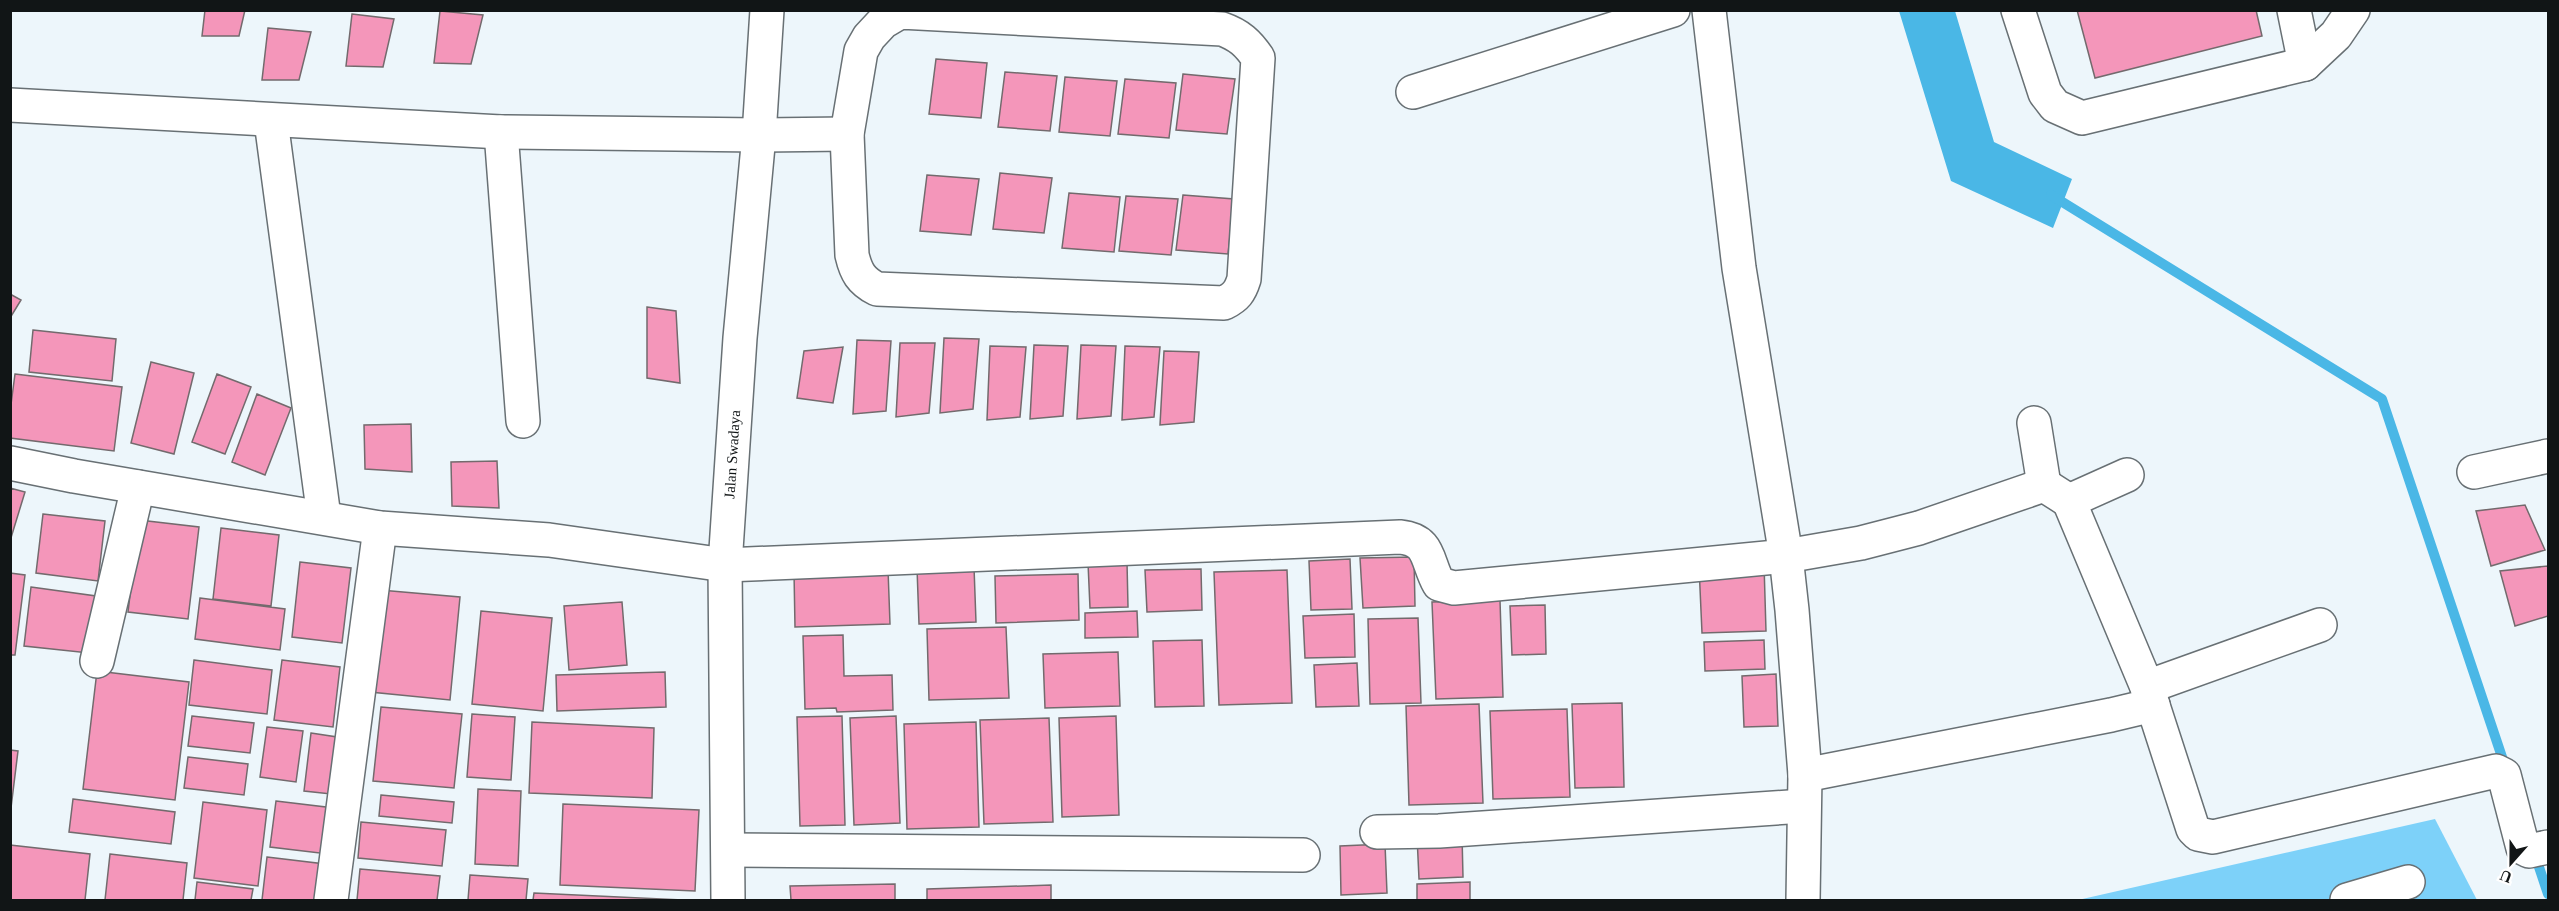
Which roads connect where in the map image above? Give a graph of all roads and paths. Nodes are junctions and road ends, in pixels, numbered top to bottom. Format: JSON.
{"nodes":[{"id":1,"x":767,"y":10,"type":"edge"},
{"id":2,"x":1673,"y":10,"type":"edge"},
{"id":3,"x":1709,"y":10,"type":"edge"},
{"id":4,"x":2018,"y":10,"type":"edge"},
{"id":5,"x":2294,"y":10,"type":"edge"},
{"id":6,"x":2353,"y":10,"type":"edge"},
{"id":7,"x":2305,"y":64,"type":"junction"},
{"id":8,"x":1413,"y":92,"type":"dead end"},
{"id":9,"x":10,"y":105,"type":"edge"},
{"id":10,"x":271,"y":121,"type":"junction"},
{"id":11,"x":501,"y":132,"type":"junction"},
{"id":12,"x":847,"y":134,"type":"junction"},
{"id":13,"x":759,"y":135,"type":"junction"},
{"id":14,"x":523,"y":421,"type":"dead end"},
{"id":15,"x":2034,"y":423,"type":"dead end"},
{"id":16,"x":2548,"y":456,"type":"edge"},
{"id":17,"x":10,"y":463,"type":"edge"},
{"id":18,"x":2474,"y":472,"type":"dead end"},
{"id":19,"x":2127,"y":475,"type":"dead end"},
{"id":20,"x":138,"y":487,"type":"junction"},
{"id":21,"x":2056,"y":493,"type":"junction"},
{"id":22,"x":324,"y":517,"type":"junction"},
{"id":23,"x":380,"y":528,"type":"junction"},
{"id":24,"x":1786,"y":556,"type":"junction"},
{"id":25,"x":725,"y":565,"type":"junction"},
{"id":26,"x":2320,"y":625,"type":"dead end"},
{"id":27,"x":97,"y":661,"type":"dead end"},
{"id":28,"x":2150,"y":696,"type":"junction"},
{"id":29,"x":1805,"y":791,"type":"junction"},
{"id":30,"x":1377,"y":832,"type":"dead end"},
{"id":31,"x":2539,"y":849,"type":"edge"},
{"id":32,"x":729,"y":850,"type":"junction"},
{"id":33,"x":1303,"y":855,"type":"dead end"},
{"id":34,"x":2408,"y":882,"type":"dead end"},
{"id":35,"x":331,"y":900,"type":"edge"},
{"id":36,"x":728,"y":900,"type":"edge"},
{"id":37,"x":1803,"y":900,"type":"edge"},
{"id":38,"x":2347,"y":900,"type":"edge"}],
"edges":[{"from":1,"to":13,"type":"street","name":"Jalan Swadaya"},
{"from":2,"to":8,"type":"street"},
{"from":3,"to":24,"type":"street"},
{"from":4,"to":7,"type":"street"},
{"from":5,"to":7,"type":"street"},
{"from":6,"to":7,"type":"street"},
{"from":9,"to":10,"type":"street"},
{"from":10,"to":11,"type":"street"},
{"from":10,"to":22,"type":"street"},
{"from":11,"to":13,"type":"street"},
{"from":11,"to":14,"type":"street"},
{"from":12,"to":12,"type":"street"},
{"from":12,"to":13,"type":"street"},
{"from":13,"to":25,"type":"street","name":"Jalan Swadaya"},
{"from":15,"to":21,"type":"street"},
{"from":16,"to":18,"type":"street"},
{"from":17,"to":20,"type":"street"},
{"from":19,"to":21,"type":"street"},
{"from":20,"to":22,"type":"street"},
{"from":20,"to":27,"type":"street"},
{"from":21,"to":24,"type":"street"},
{"from":21,"to":28,"type":"street"},
{"from":22,"to":23,"type":"street"},
{"from":23,"to":25,"type":"street"},
{"from":23,"to":35,"type":"street"},
{"from":24,"to":25,"type":"street"},
{"from":24,"to":29,"type":"street"},
{"from":25,"to":32,"type":"street","name":"Jalan Swadaya"},
{"from":26,"to":28,"type":"street"},
{"from":28,"to":29,"type":"street"},
{"from":28,"to":31,"type":"street"},
{"from":29,"to":30,"type":"street"},
{"from":29,"to":37,"type":"street"},
{"from":32,"to":33,"type":"street"},
{"from":32,"to":36,"type":"street","name":"Jalan Swadaya"},
{"from":34,"to":38,"type":"street"}]}
